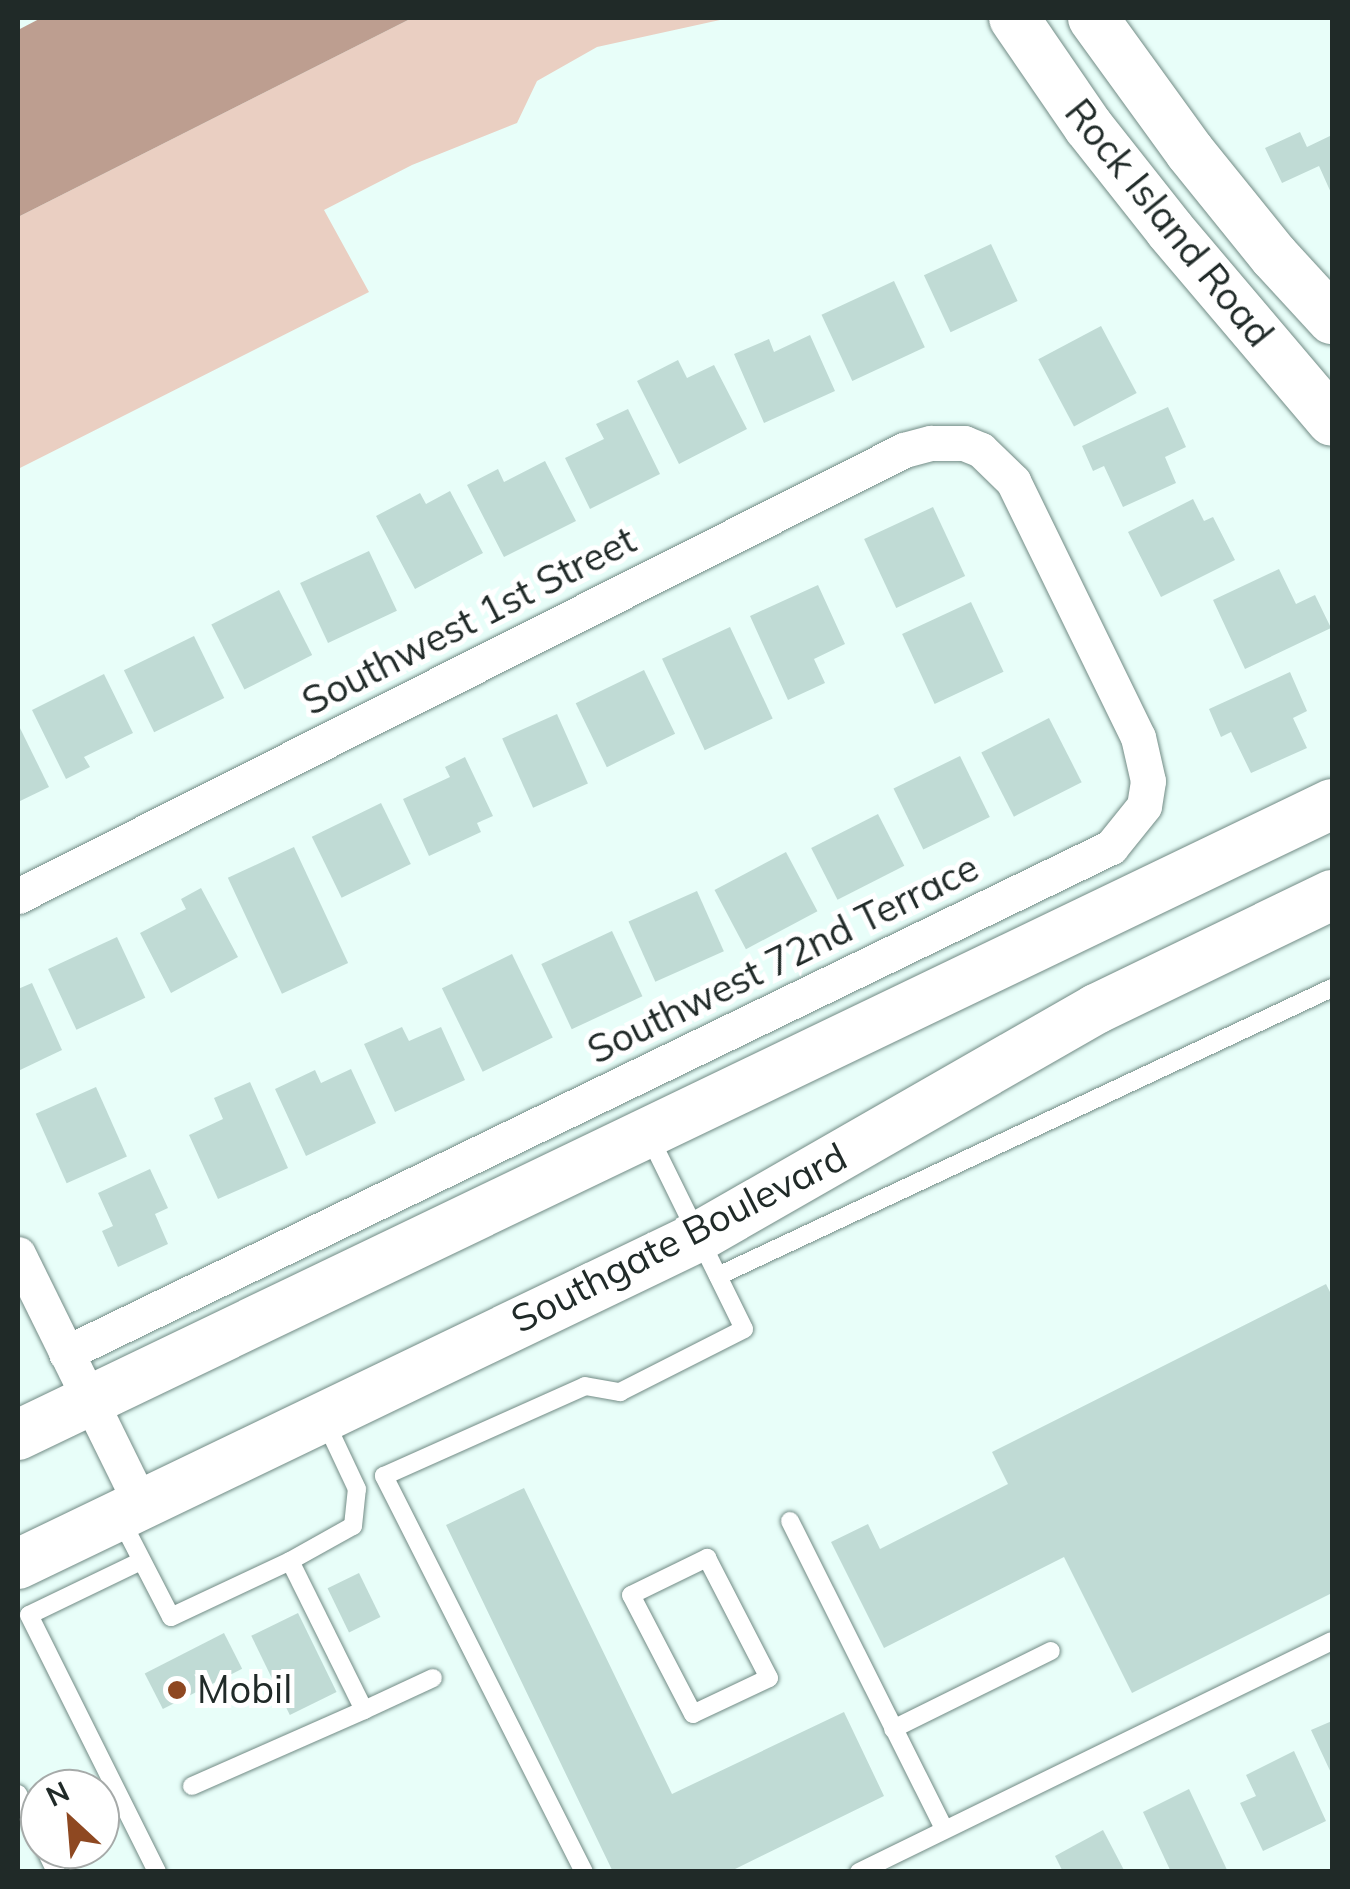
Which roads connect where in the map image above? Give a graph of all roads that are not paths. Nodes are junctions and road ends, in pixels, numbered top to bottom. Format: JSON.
{"nodes":[{"id":1,"x":1014,"y":18,"type":"edge"},
{"id":2,"x":1093,"y":18,"type":"edge"},
{"id":3,"x":1332,"y":319,"type":"edge"},
{"id":4,"x":1332,"y":422,"type":"edge"},
{"id":5,"x":964,"y":443,"type":"joint"},
{"id":6,"x":1332,"y":804,"type":"edge"},
{"id":7,"x":1332,"y":895,"type":"edge"},
{"id":8,"x":18,"y":896,"type":"edge"},
{"id":9,"x":1332,"y":988,"type":"edge"},
{"id":10,"x":646,"y":1130,"type":"junction"},
{"id":11,"x":18,"y":1254,"type":"edge"},
{"id":12,"x":708,"y":1256,"type":"junction"},
{"id":13,"x":66,"y":1352,"type":"junction"},
{"id":14,"x":89,"y":1401,"type":"junction"},
{"id":15,"x":323,"y":1416,"type":"junction"},
{"id":16,"x":18,"y":1435,"type":"edge"},
{"id":17,"x":384,"y":1476,"type":"junction"},
{"id":18,"x":356,"y":1489,"type":"junction"},
{"id":19,"x":130,"y":1510,"type":"junction"},
{"id":20,"x":790,"y":1521,"type":"dead end"},
{"id":21,"x":707,"y":1558,"type":"joint"},
{"id":22,"x":290,"y":1560,"type":"junction"},
{"id":23,"x":141,"y":1561,"type":"junction"},
{"id":24,"x":18,"y":1564,"type":"edge"},
{"id":25,"x":24,"y":1618,"type":"edge"},
{"id":26,"x":1332,"y":1641,"type":"edge"},
{"id":27,"x":1051,"y":1651,"type":"dead end"},
{"id":28,"x":433,"y":1678,"type":"dead end"},
{"id":29,"x":364,"y":1710,"type":"junction"},
{"id":30,"x":893,"y":1729,"type":"junction"},
{"id":31,"x":192,"y":1786,"type":"dead end"},
{"id":32,"x":944,"y":1830,"type":"junction"},
{"id":33,"x":158,"y":1872,"type":"edge"},
{"id":34,"x":584,"y":1872,"type":"edge"},
{"id":35,"x":859,"y":1872,"type":"edge"}],
"edges":[{"from":1,"to":4,"type":"main road","name":"Rock Island Road"},
{"from":2,"to":3,"type":"main road","name":"Rock Island Road"},
{"from":5,"to":8,"type":"street","name":"Southwest 1st Street"},
{"from":5,"to":13,"type":"street","name":"Southwest 72nd Terrace"},
{"from":6,"to":10,"type":"main road"},
{"from":7,"to":12,"type":"main road","name":"Southgate Boulevard"},
{"from":9,"to":12,"type":"lane"},
{"from":10,"to":12,"type":"lane"},
{"from":10,"to":14,"type":"main road"},
{"from":11,"to":13,"type":"street"},
{"from":12,"to":15,"type":"main road","name":"Southgate Boulevard"},
{"from":12,"to":17,"type":"lane"},
{"from":13,"to":14,"type":"street"},
{"from":14,"to":16,"type":"main road"},
{"from":14,"to":19,"type":"street"},
{"from":15,"to":18,"type":"lane"},
{"from":15,"to":19,"type":"main road","name":"Southgate Boulevard"},
{"from":17,"to":18,"type":"lane"},
{"from":17,"to":34,"type":"lane"},
{"from":18,"to":22,"type":"lane"},
{"from":19,"to":23,"type":"lane"},
{"from":19,"to":24,"type":"main road","name":"Southgate Boulevard"},
{"from":20,"to":30,"type":"lane"},
{"from":21,"to":21,"type":"lane"},
{"from":22,"to":23,"type":"lane"},
{"from":22,"to":29,"type":"lane"},
{"from":23,"to":25,"type":"lane"},
{"from":25,"to":33,"type":"lane"},
{"from":26,"to":32,"type":"lane"},
{"from":27,"to":30,"type":"lane"},
{"from":28,"to":29,"type":"lane"},
{"from":29,"to":31,"type":"lane"},
{"from":30,"to":32,"type":"lane"},
{"from":32,"to":35,"type":"lane"}]}
